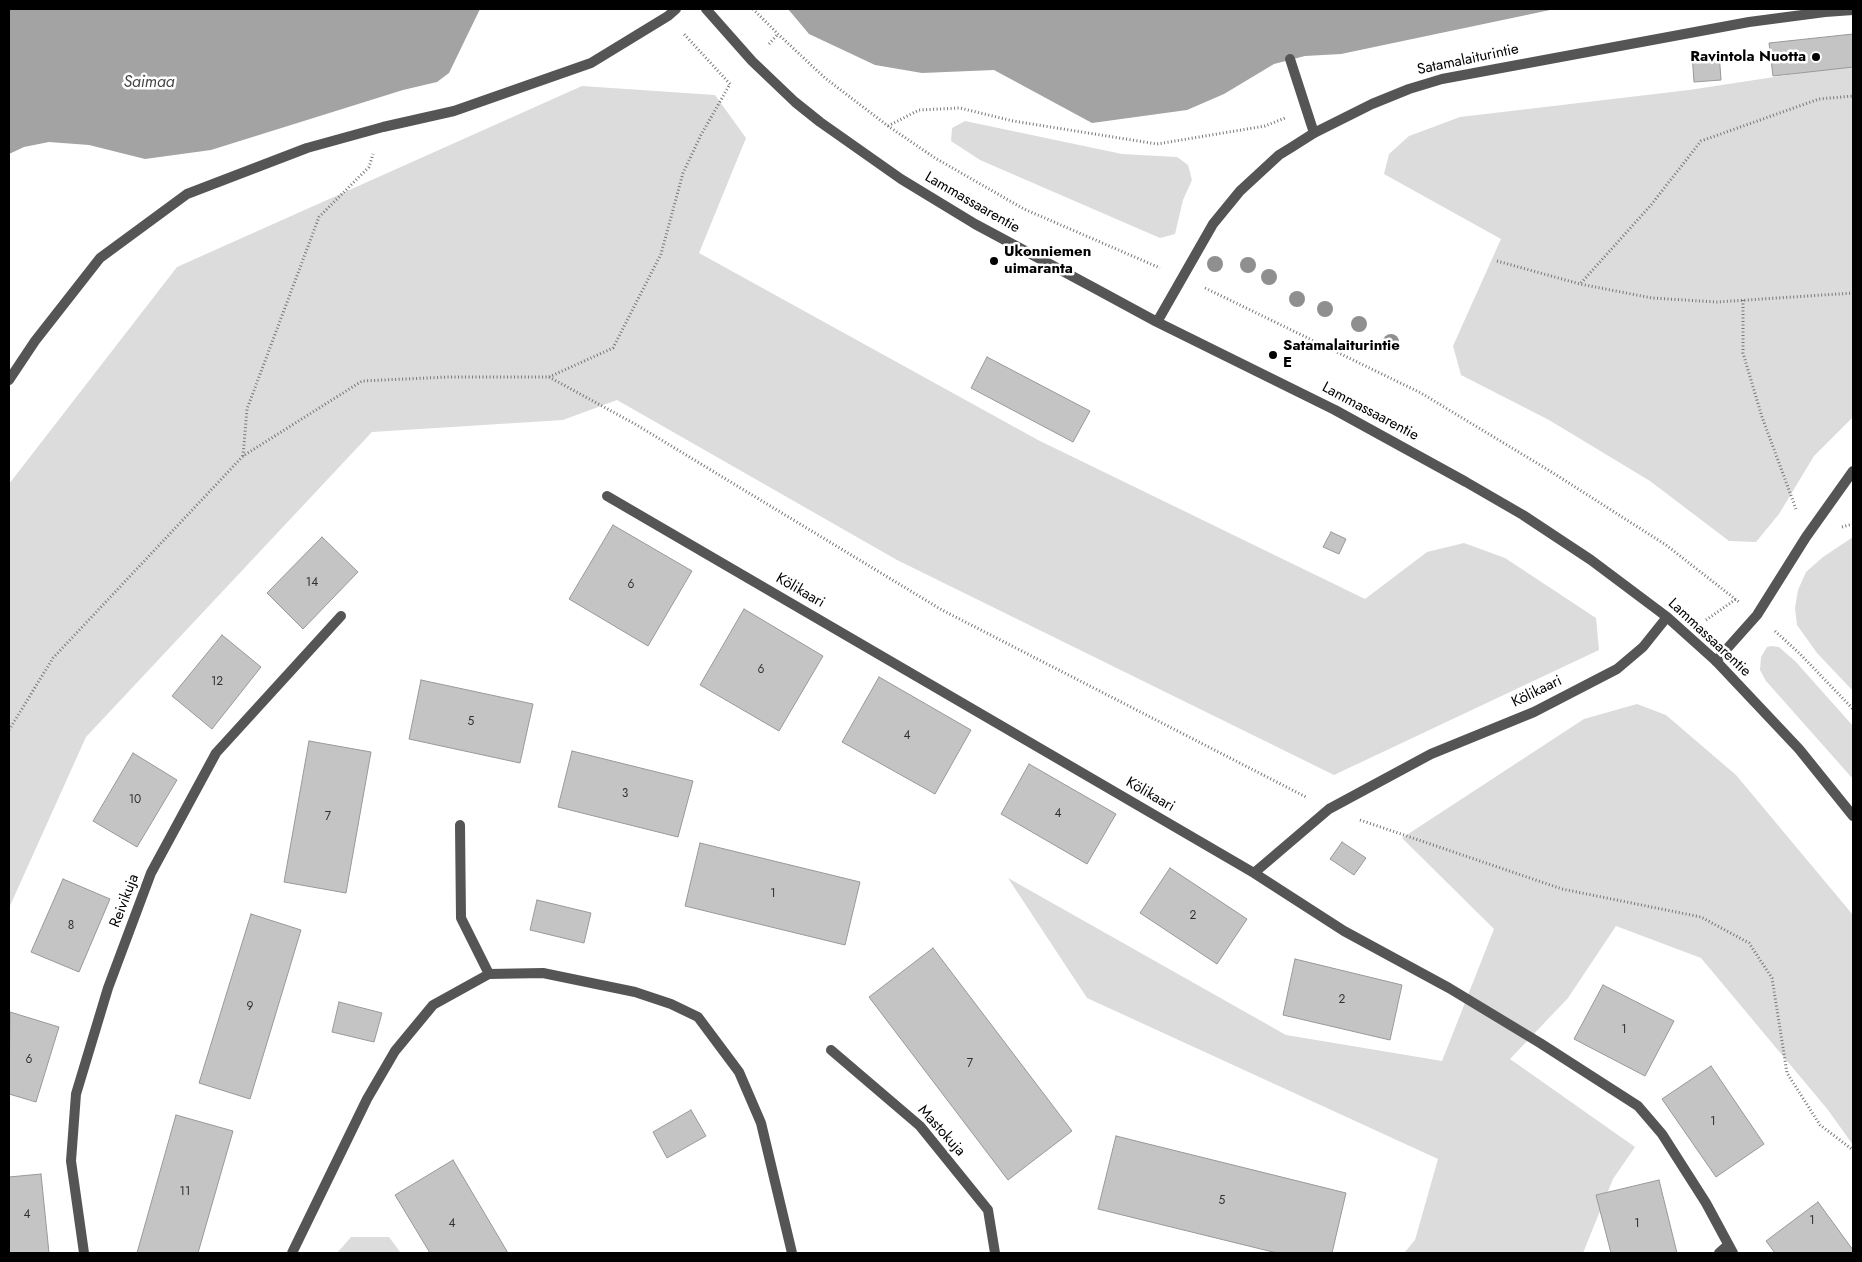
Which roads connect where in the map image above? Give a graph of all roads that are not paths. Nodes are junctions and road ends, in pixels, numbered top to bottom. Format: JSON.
{"nodes":[{"id":1,"x":676,"y":9,"type":"edge"},
{"id":2,"x":706,"y":9,"type":"edge"},
{"id":3,"x":1853,"y":10,"type":"edge"},
{"id":4,"x":1290,"y":59,"type":"dead end"},
{"id":5,"x":1314,"y":133,"type":"junction"},
{"id":6,"x":1157,"y":322,"type":"junction"},
{"id":7,"x":9,"y":380,"type":"edge"},
{"id":8,"x":1853,"y":471,"type":"edge"},
{"id":9,"x":607,"y":496,"type":"dead end"},
{"id":10,"x":341,"y":616,"type":"dead end"},
{"id":11,"x":1667,"y":617,"type":"junction"},
{"id":12,"x":1716,"y":661,"type":"junction"},
{"id":13,"x":1853,"y":816,"type":"edge"},
{"id":14,"x":460,"y":825,"type":"dead end"},
{"id":15,"x":1254,"y":872,"type":"junction"},
{"id":16,"x":489,"y":974,"type":"junction"},
{"id":17,"x":831,"y":1050,"type":"dead end"},
{"id":18,"x":1730,"y":1249,"type":"edge"},
{"id":19,"x":84,"y":1253,"type":"edge"},
{"id":20,"x":292,"y":1253,"type":"edge"},
{"id":21,"x":792,"y":1253,"type":"edge"},
{"id":22,"x":995,"y":1253,"type":"edge"},
{"id":23,"x":1719,"y":1253,"type":"edge"}],
"edges":[{"from":1,"to":7,"type":"street"},
{"from":2,"to":6,"type":"street","name":"Lammassaarentie"},
{"from":3,"to":5,"type":"street","name":"Satamalaiturintie"},
{"from":4,"to":5,"type":"street"},
{"from":5,"to":6,"type":"street","name":"Satamalaiturintie"},
{"from":6,"to":11,"type":"street","name":"Lammassaarentie"},
{"from":8,"to":12,"type":"street"},
{"from":9,"to":15,"type":"street","name":"Kölikaari"},
{"from":10,"to":19,"type":"street","name":"Reivikuja"},
{"from":11,"to":12,"type":"street","name":"Lammassaarentie"},
{"from":11,"to":15,"type":"street","name":"Kölikaari"},
{"from":12,"to":13,"type":"street","name":"Lammassaarentie"},
{"from":14,"to":16,"type":"street"},
{"from":15,"to":18,"type":"street"},
{"from":16,"to":20,"type":"street"},
{"from":16,"to":21,"type":"street"},
{"from":17,"to":22,"type":"street","name":"Mastokuja"},
{"from":18,"to":23,"type":"street"}]}
